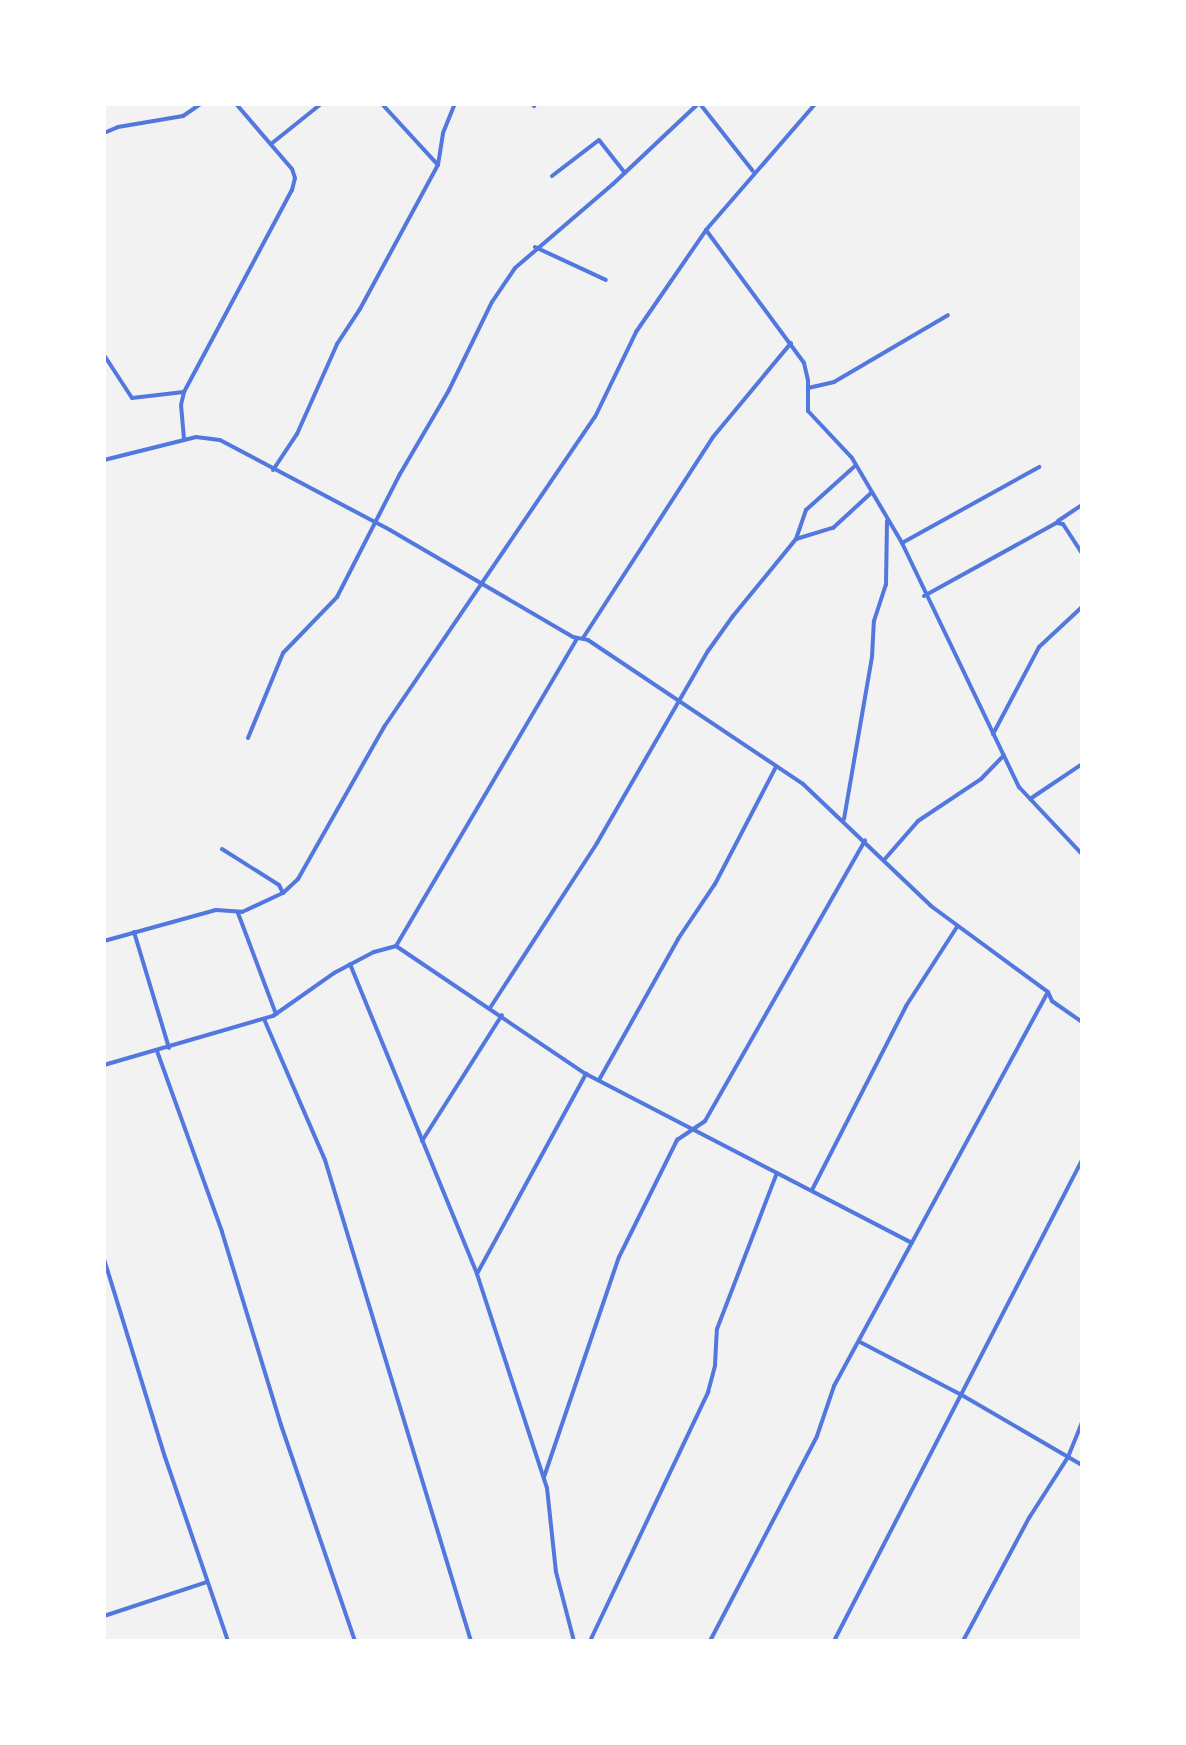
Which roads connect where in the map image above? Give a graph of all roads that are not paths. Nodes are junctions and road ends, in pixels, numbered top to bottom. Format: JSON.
{"nodes":[{"id":1,"x":201,"y":104,"type":"edge"},
{"id":2,"x":236,"y":104,"type":"edge"},
{"id":3,"x":321,"y":104,"type":"edge"},
{"id":4,"x":382,"y":104,"type":"edge"},
{"id":5,"x":455,"y":104,"type":"edge"},
{"id":6,"x":699,"y":104,"type":"edge"},
{"id":7,"x":815,"y":104,"type":"edge"},
{"id":8,"x":104,"y":133,"type":"edge"},
{"id":9,"x":271,"y":144,"type":"junction"},
{"id":10,"x":438,"y":165,"type":"junction"},
{"id":11,"x":753,"y":172,"type":"junction"},
{"id":12,"x":625,"y":173,"type":"junction"},
{"id":13,"x":552,"y":176,"type":"dead end"},
{"id":14,"x":706,"y":230,"type":"junction"},
{"id":15,"x":535,"y":247,"type":"junction"},
{"id":16,"x":606,"y":280,"type":"dead end"},
{"id":17,"x":948,"y":315,"type":"dead end"},
{"id":18,"x":791,"y":343,"type":"junction"},
{"id":19,"x":104,"y":355,"type":"edge"},
{"id":20,"x":808,"y":388,"type":"junction"},
{"id":21,"x":184,"y":392,"type":"junction"},
{"id":22,"x":184,"y":439,"type":"junction"},
{"id":23,"x":104,"y":460,"type":"edge"},
{"id":24,"x":856,"y":465,"type":"junction"},
{"id":25,"x":1039,"y":467,"type":"dead end"},
{"id":26,"x":273,"y":470,"type":"junction"},
{"id":27,"x":871,"y":493,"type":"junction"},
{"id":28,"x":1082,"y":505,"type":"edge"},
{"id":29,"x":887,"y":519,"type":"junction"},
{"id":30,"x":377,"y":523,"type":"junction"},
{"id":31,"x":1056,"y":523,"type":"junction"},
{"id":32,"x":796,"y":539,"type":"junction"},
{"id":33,"x":902,"y":543,"type":"junction"},
{"id":34,"x":1082,"y":553,"type":"edge"},
{"id":35,"x":480,"y":583,"type":"junction"},
{"id":36,"x":924,"y":596,"type":"junction"},
{"id":37,"x":1082,"y":607,"type":"edge"},
{"id":38,"x":580,"y":639,"type":"junction"},
{"id":39,"x":678,"y":701,"type":"junction"},
{"id":40,"x":993,"y":734,"type":"junction"},
{"id":41,"x":248,"y":738,"type":"dead end"},
{"id":42,"x":1004,"y":755,"type":"junction"},
{"id":43,"x":1082,"y":764,"type":"edge"},
{"id":44,"x":776,"y":767,"type":"junction"},
{"id":45,"x":1030,"y":799,"type":"junction"},
{"id":46,"x":844,"y":821,"type":"junction"},
{"id":47,"x":865,"y":840,"type":"junction"},
{"id":48,"x":222,"y":849,"type":"dead end"},
{"id":49,"x":1082,"y":854,"type":"edge"},
{"id":50,"x":884,"y":860,"type":"junction"},
{"id":51,"x":283,"y":893,"type":"junction"},
{"id":52,"x":238,"y":913,"type":"junction"},
{"id":53,"x":957,"y":927,"type":"junction"},
{"id":54,"x":134,"y":932,"type":"junction"},
{"id":55,"x":104,"y":941,"type":"edge"},
{"id":56,"x":396,"y":946,"type":"junction"},
{"id":57,"x":350,"y":964,"type":"junction"},
{"id":58,"x":1048,"y":992,"type":"junction"},
{"id":59,"x":490,"y":1008,"type":"junction"},
{"id":60,"x":276,"y":1014,"type":"junction"},
{"id":61,"x":502,"y":1015,"type":"junction"},
{"id":62,"x":264,"y":1019,"type":"junction"},
{"id":63,"x":1082,"y":1022,"type":"edge"},
{"id":64,"x":169,"y":1048,"type":"junction"},
{"id":65,"x":157,"y":1051,"type":"junction"},
{"id":66,"x":104,"y":1065,"type":"edge"},
{"id":67,"x":586,"y":1074,"type":"junction"},
{"id":68,"x":599,"y":1080,"type":"junction"},
{"id":69,"x":692,"y":1130,"type":"junction"},
{"id":70,"x":422,"y":1141,"type":"junction"},
{"id":71,"x":1082,"y":1160,"type":"edge"},
{"id":72,"x":777,"y":1173,"type":"junction"},
{"id":73,"x":812,"y":1190,"type":"junction"},
{"id":74,"x":912,"y":1243,"type":"junction"},
{"id":75,"x":104,"y":1259,"type":"edge"},
{"id":76,"x":477,"y":1274,"type":"junction"},
{"id":77,"x":860,"y":1342,"type":"junction"},
{"id":78,"x":960,"y":1394,"type":"junction"},
{"id":79,"x":1082,"y":1423,"type":"edge"},
{"id":80,"x":1068,"y":1457,"type":"junction"},
{"id":81,"x":1082,"y":1465,"type":"edge"},
{"id":82,"x":544,"y":1477,"type":"junction"},
{"id":83,"x":207,"y":1582,"type":"junction"},
{"id":84,"x":104,"y":1616,"type":"edge"},
{"id":85,"x":228,"y":1641,"type":"edge"},
{"id":86,"x":355,"y":1641,"type":"edge"},
{"id":87,"x":471,"y":1641,"type":"edge"},
{"id":88,"x":574,"y":1641,"type":"edge"},
{"id":89,"x":590,"y":1641,"type":"edge"},
{"id":90,"x":710,"y":1641,"type":"edge"},
{"id":91,"x":834,"y":1641,"type":"edge"},
{"id":92,"x":963,"y":1641,"type":"edge"}],
"edges":[{"from":1,"to":8,"type":"street"},
{"from":2,"to":9,"type":"street"},
{"from":3,"to":9,"type":"street"},
{"from":4,"to":10,"type":"street"},
{"from":5,"to":10,"type":"street"},
{"from":6,"to":11,"type":"street"},
{"from":6,"to":12,"type":"street"},
{"from":7,"to":11,"type":"street"},
{"from":9,"to":21,"type":"street"},
{"from":10,"to":26,"type":"street"},
{"from":11,"to":14,"type":"street"},
{"from":12,"to":13,"type":"street"},
{"from":12,"to":15,"type":"street"},
{"from":14,"to":18,"type":"street"},
{"from":14,"to":35,"type":"street"},
{"from":15,"to":16,"type":"street"},
{"from":15,"to":30,"type":"street"},
{"from":17,"to":20,"type":"street"},
{"from":18,"to":20,"type":"street"},
{"from":18,"to":38,"type":"street"},
{"from":19,"to":21,"type":"street"},
{"from":20,"to":24,"type":"street"},
{"from":21,"to":22,"type":"street"},
{"from":22,"to":23,"type":"street"},
{"from":22,"to":26,"type":"street"},
{"from":24,"to":27,"type":"street"},
{"from":24,"to":32,"type":"street"},
{"from":25,"to":33,"type":"street"},
{"from":26,"to":30,"type":"street"},
{"from":27,"to":29,"type":"street"},
{"from":27,"to":32,"type":"street"},
{"from":28,"to":31,"type":"street"},
{"from":29,"to":33,"type":"street"},
{"from":29,"to":46,"type":"street"},
{"from":30,"to":35,"type":"street"},
{"from":30,"to":41,"type":"street"},
{"from":31,"to":34,"type":"street"},
{"from":31,"to":36,"type":"street"},
{"from":32,"to":39,"type":"street"},
{"from":33,"to":36,"type":"street"},
{"from":35,"to":38,"type":"street"},
{"from":35,"to":51,"type":"street"},
{"from":36,"to":40,"type":"street"},
{"from":37,"to":40,"type":"street"},
{"from":38,"to":39,"type":"street"},
{"from":38,"to":56,"type":"street"},
{"from":39,"to":44,"type":"street"},
{"from":39,"to":59,"type":"street"},
{"from":40,"to":42,"type":"street"},
{"from":42,"to":45,"type":"street"},
{"from":42,"to":50,"type":"street"},
{"from":43,"to":45,"type":"street"},
{"from":44,"to":46,"type":"street"},
{"from":44,"to":68,"type":"street"},
{"from":45,"to":49,"type":"street"},
{"from":46,"to":47,"type":"street"},
{"from":47,"to":50,"type":"street"},
{"from":47,"to":69,"type":"street"},
{"from":48,"to":51,"type":"street"},
{"from":50,"to":53,"type":"street"},
{"from":51,"to":52,"type":"street"},
{"from":52,"to":54,"type":"street"},
{"from":52,"to":60,"type":"street"},
{"from":53,"to":58,"type":"street"},
{"from":53,"to":73,"type":"street"},
{"from":54,"to":55,"type":"street"},
{"from":54,"to":64,"type":"street"},
{"from":56,"to":57,"type":"street"},
{"from":56,"to":59,"type":"street"},
{"from":57,"to":60,"type":"street"},
{"from":57,"to":70,"type":"street"},
{"from":58,"to":63,"type":"street"},
{"from":58,"to":74,"type":"street"},
{"from":59,"to":61,"type":"street"},
{"from":60,"to":62,"type":"street"},
{"from":61,"to":67,"type":"street"},
{"from":61,"to":70,"type":"street"},
{"from":62,"to":64,"type":"street"},
{"from":62,"to":87,"type":"street"},
{"from":64,"to":65,"type":"street"},
{"from":65,"to":66,"type":"street"},
{"from":65,"to":86,"type":"street"},
{"from":67,"to":68,"type":"street"},
{"from":67,"to":76,"type":"street"},
{"from":68,"to":69,"type":"street"},
{"from":69,"to":72,"type":"street"},
{"from":69,"to":82,"type":"street"},
{"from":70,"to":76,"type":"street"},
{"from":71,"to":78,"type":"street"},
{"from":72,"to":73,"type":"street"},
{"from":72,"to":89,"type":"street"},
{"from":73,"to":74,"type":"street"},
{"from":74,"to":77,"type":"street"},
{"from":75,"to":83,"type":"street"},
{"from":76,"to":82,"type":"street"},
{"from":77,"to":78,"type":"street"},
{"from":77,"to":90,"type":"street"},
{"from":78,"to":80,"type":"street"},
{"from":78,"to":91,"type":"street"},
{"from":79,"to":80,"type":"street"},
{"from":80,"to":81,"type":"street"},
{"from":80,"to":92,"type":"street"},
{"from":82,"to":88,"type":"street"},
{"from":83,"to":84,"type":"street"},
{"from":83,"to":85,"type":"street"}]}
